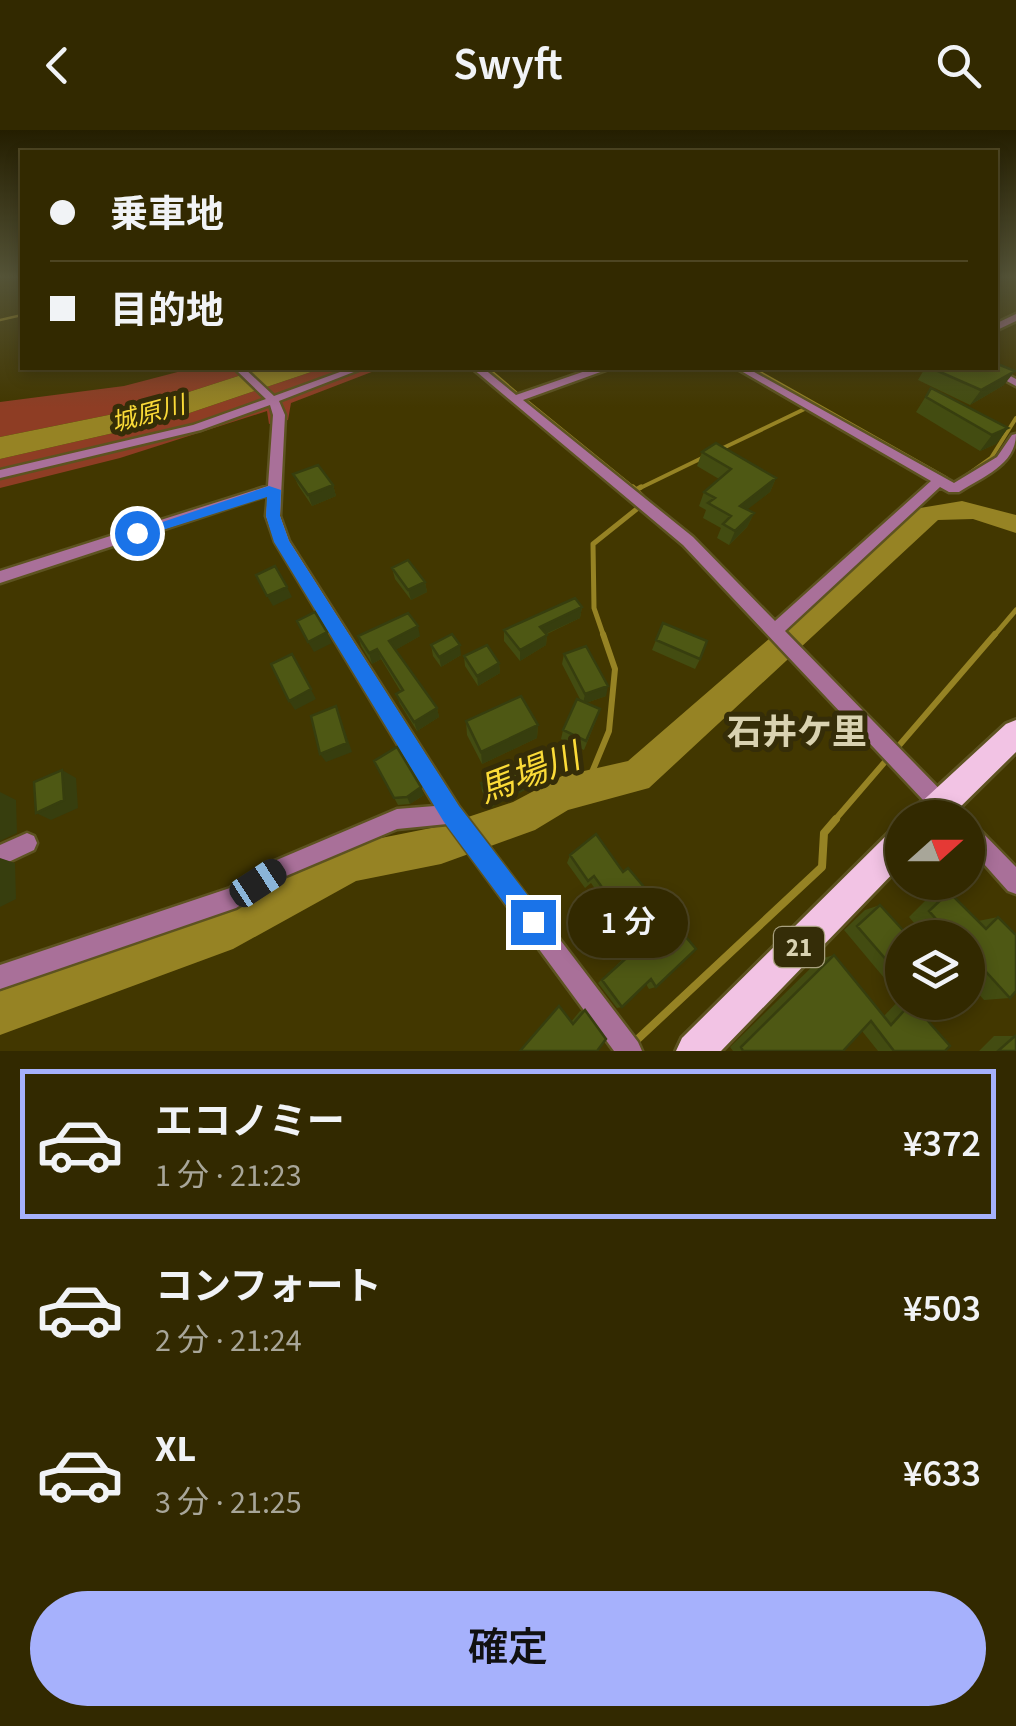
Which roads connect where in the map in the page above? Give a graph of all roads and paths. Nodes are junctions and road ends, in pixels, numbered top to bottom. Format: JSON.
{"nodes":[{"id":1,"x":241,"y":370,"type":"edge"},
{"id":2,"x":354,"y":370,"type":"edge"},
{"id":3,"x":479,"y":370,"type":"edge"},
{"id":4,"x":596,"y":370,"type":"edge"},
{"id":5,"x":744,"y":370,"type":"edge"},
{"id":6,"x":992,"y":370,"type":"edge"},
{"id":7,"x":1016,"y":384,"type":"edge"},
{"id":8,"x":515,"y":399,"type":"junction"},
{"id":9,"x":274,"y":402,"type":"junction"},
{"id":10,"x":1016,"y":438,"type":"edge"},
{"id":11,"x":0,"y":474,"type":"edge"},
{"id":12,"x":939,"y":482,"type":"junction"},
{"id":13,"x":274,"y":490,"type":"junction"},
{"id":14,"x":0,"y":577,"type":"edge"},
{"id":15,"x":776,"y":629,"type":"junction"},
{"id":16,"x":1016,"y":734,"type":"edge"},
{"id":17,"x":932,"y":800,"type":"edge"},
{"id":18,"x":953,"y":800,"type":"edge"},
{"id":19,"x":452,"y":814,"type":"junction"},
{"id":20,"x":27,"y":844,"type":"dead end"},
{"id":21,"x":985,"y":850,"type":"edge"},
{"id":22,"x":0,"y":856,"type":"edge"},
{"id":23,"x":885,"y":859,"type":"edge"},
{"id":24,"x":1016,"y":883,"type":"edge"},
{"id":25,"x":0,"y":977,"type":"edge"},
{"id":26,"x":623,"y":1041,"type":"edge"},
{"id":27,"x":694,"y":1051,"type":"edge"}],
"edges":[{"from":1,"to":9,"type":"street"},
{"from":2,"to":9,"type":"street"},
{"from":3,"to":8,"type":"street"},
{"from":4,"to":8,"type":"street"},
{"from":5,"to":12,"type":"street"},
{"from":6,"to":7,"type":"street"},
{"from":8,"to":15,"type":"street"},
{"from":9,"to":11,"type":"street"},
{"from":9,"to":13,"type":"street"},
{"from":10,"to":12,"type":"street"},
{"from":12,"to":15,"type":"street"},
{"from":13,"to":14,"type":"street"},
{"from":13,"to":19,"type":"street"},
{"from":15,"to":17,"type":"street"},
{"from":16,"to":18,"type":"main road"},
{"from":19,"to":25,"type":"street"},
{"from":19,"to":26,"type":"street"},
{"from":20,"to":22,"type":"street"},
{"from":21,"to":24,"type":"street"},
{"from":23,"to":27,"type":"main road","number":"21"}]}
